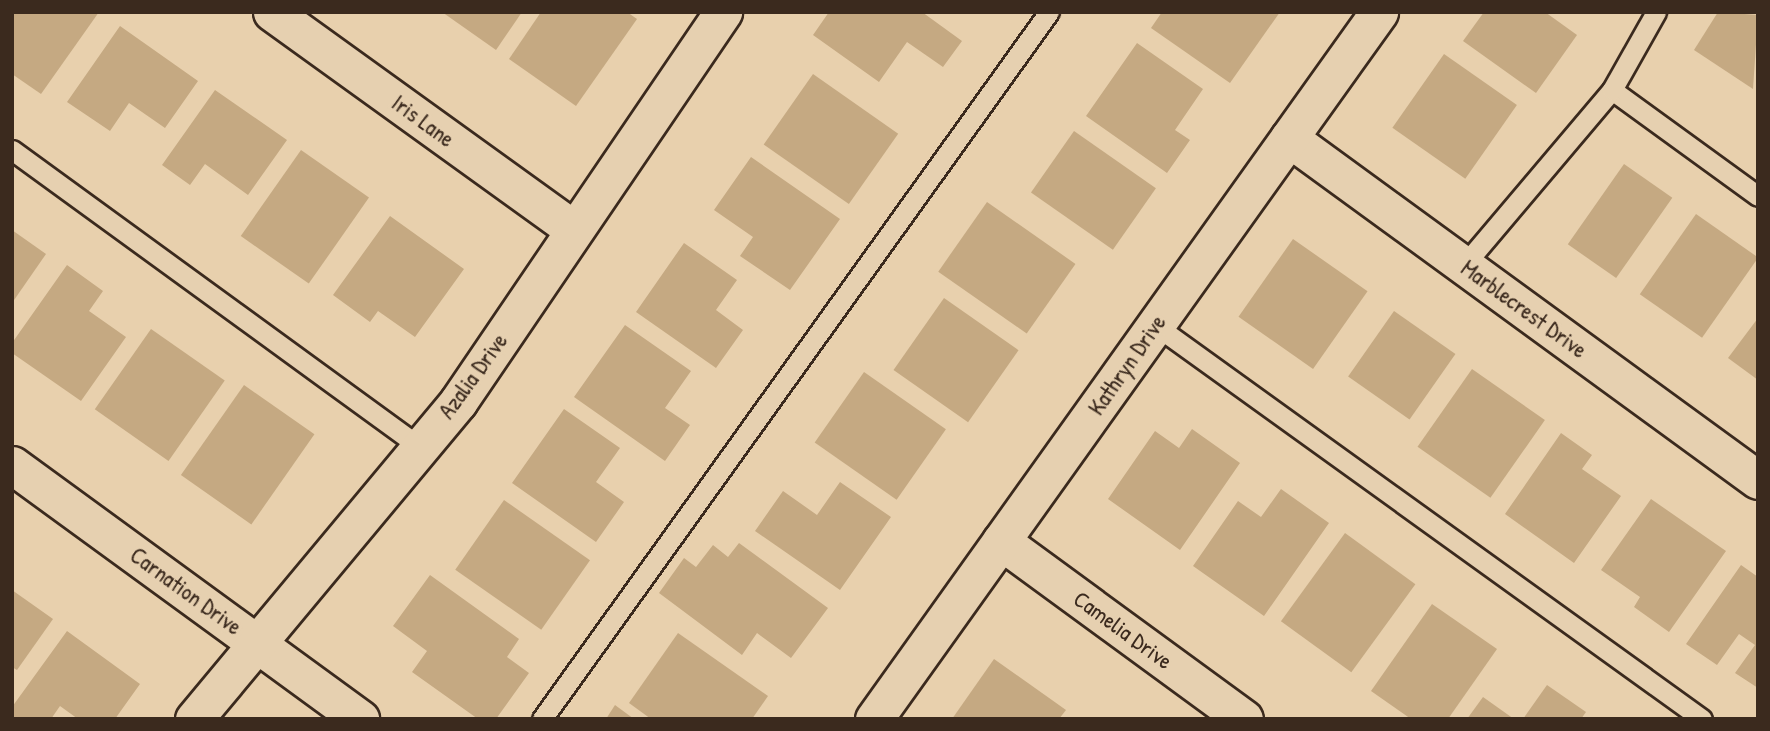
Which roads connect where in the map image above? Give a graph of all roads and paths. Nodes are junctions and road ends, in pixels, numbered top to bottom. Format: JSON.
{"nodes":[{"id":1,"x":272,"y":12,"type":"edge"},
{"id":2,"x":1049,"y":12,"type":"edge"},
{"id":3,"x":1379,"y":12,"type":"edge"},
{"id":4,"x":1656,"y":12,"type":"edge"},
{"id":5,"x":722,"y":13,"type":"edge"},
{"id":6,"x":1612,"y":90,"type":"junction"},
{"id":7,"x":1289,"y":138,"type":"junction"},
{"id":8,"x":12,"y":150,"type":"edge"},
{"id":9,"x":1758,"y":196,"type":"edge"},
{"id":10,"x":574,"y":230,"type":"junction"},
{"id":11,"x":1464,"y":265,"type":"junction"},
{"id":12,"x":1155,"y":325,"type":"junction"},
{"id":13,"x":420,"y":447,"type":"junction"},
{"id":14,"x":12,"y":465,"type":"edge"},
{"id":15,"x":1758,"y":480,"type":"edge"},
{"id":16,"x":1001,"y":541,"type":"junction"},
{"id":17,"x":254,"y":641,"type":"junction"},
{"id":18,"x":194,"y":719,"type":"edge"},
{"id":19,"x":360,"y":719,"type":"edge"},
{"id":20,"x":542,"y":719,"type":"edge"},
{"id":21,"x":874,"y":719,"type":"edge"},
{"id":22,"x":1244,"y":719,"type":"edge"},
{"id":23,"x":1702,"y":719,"type":"edge"}],
"edges":[{"from":1,"to":10,"type":"street","name":"Iris Lane"},
{"from":2,"to":20,"type":"lane"},
{"from":3,"to":7,"type":"street","name":"Kathryn Drive"},
{"from":4,"to":6,"type":"lane"},
{"from":5,"to":10,"type":"street","name":"Azalia Drive"},
{"from":6,"to":9,"type":"lane"},
{"from":6,"to":11,"type":"lane"},
{"from":7,"to":11,"type":"street","name":"Marblecrest Drive"},
{"from":7,"to":12,"type":"street","name":"Kathryn Drive"},
{"from":8,"to":13,"type":"lane"},
{"from":10,"to":13,"type":"street","name":"Azalia Drive"},
{"from":11,"to":15,"type":"street","name":"Marblecrest Drive"},
{"from":12,"to":16,"type":"street","name":"Kathryn Drive"},
{"from":12,"to":23,"type":"lane"},
{"from":13,"to":17,"type":"street","name":"Azalia Drive"},
{"from":14,"to":17,"type":"street","name":"Carnation Drive"},
{"from":16,"to":21,"type":"street","name":"Kathryn Drive"},
{"from":16,"to":22,"type":"street","name":"Camelia Drive"},
{"from":17,"to":18,"type":"street","name":"Azalia Drive"},
{"from":17,"to":19,"type":"street","name":"Carnation Drive"}]}
